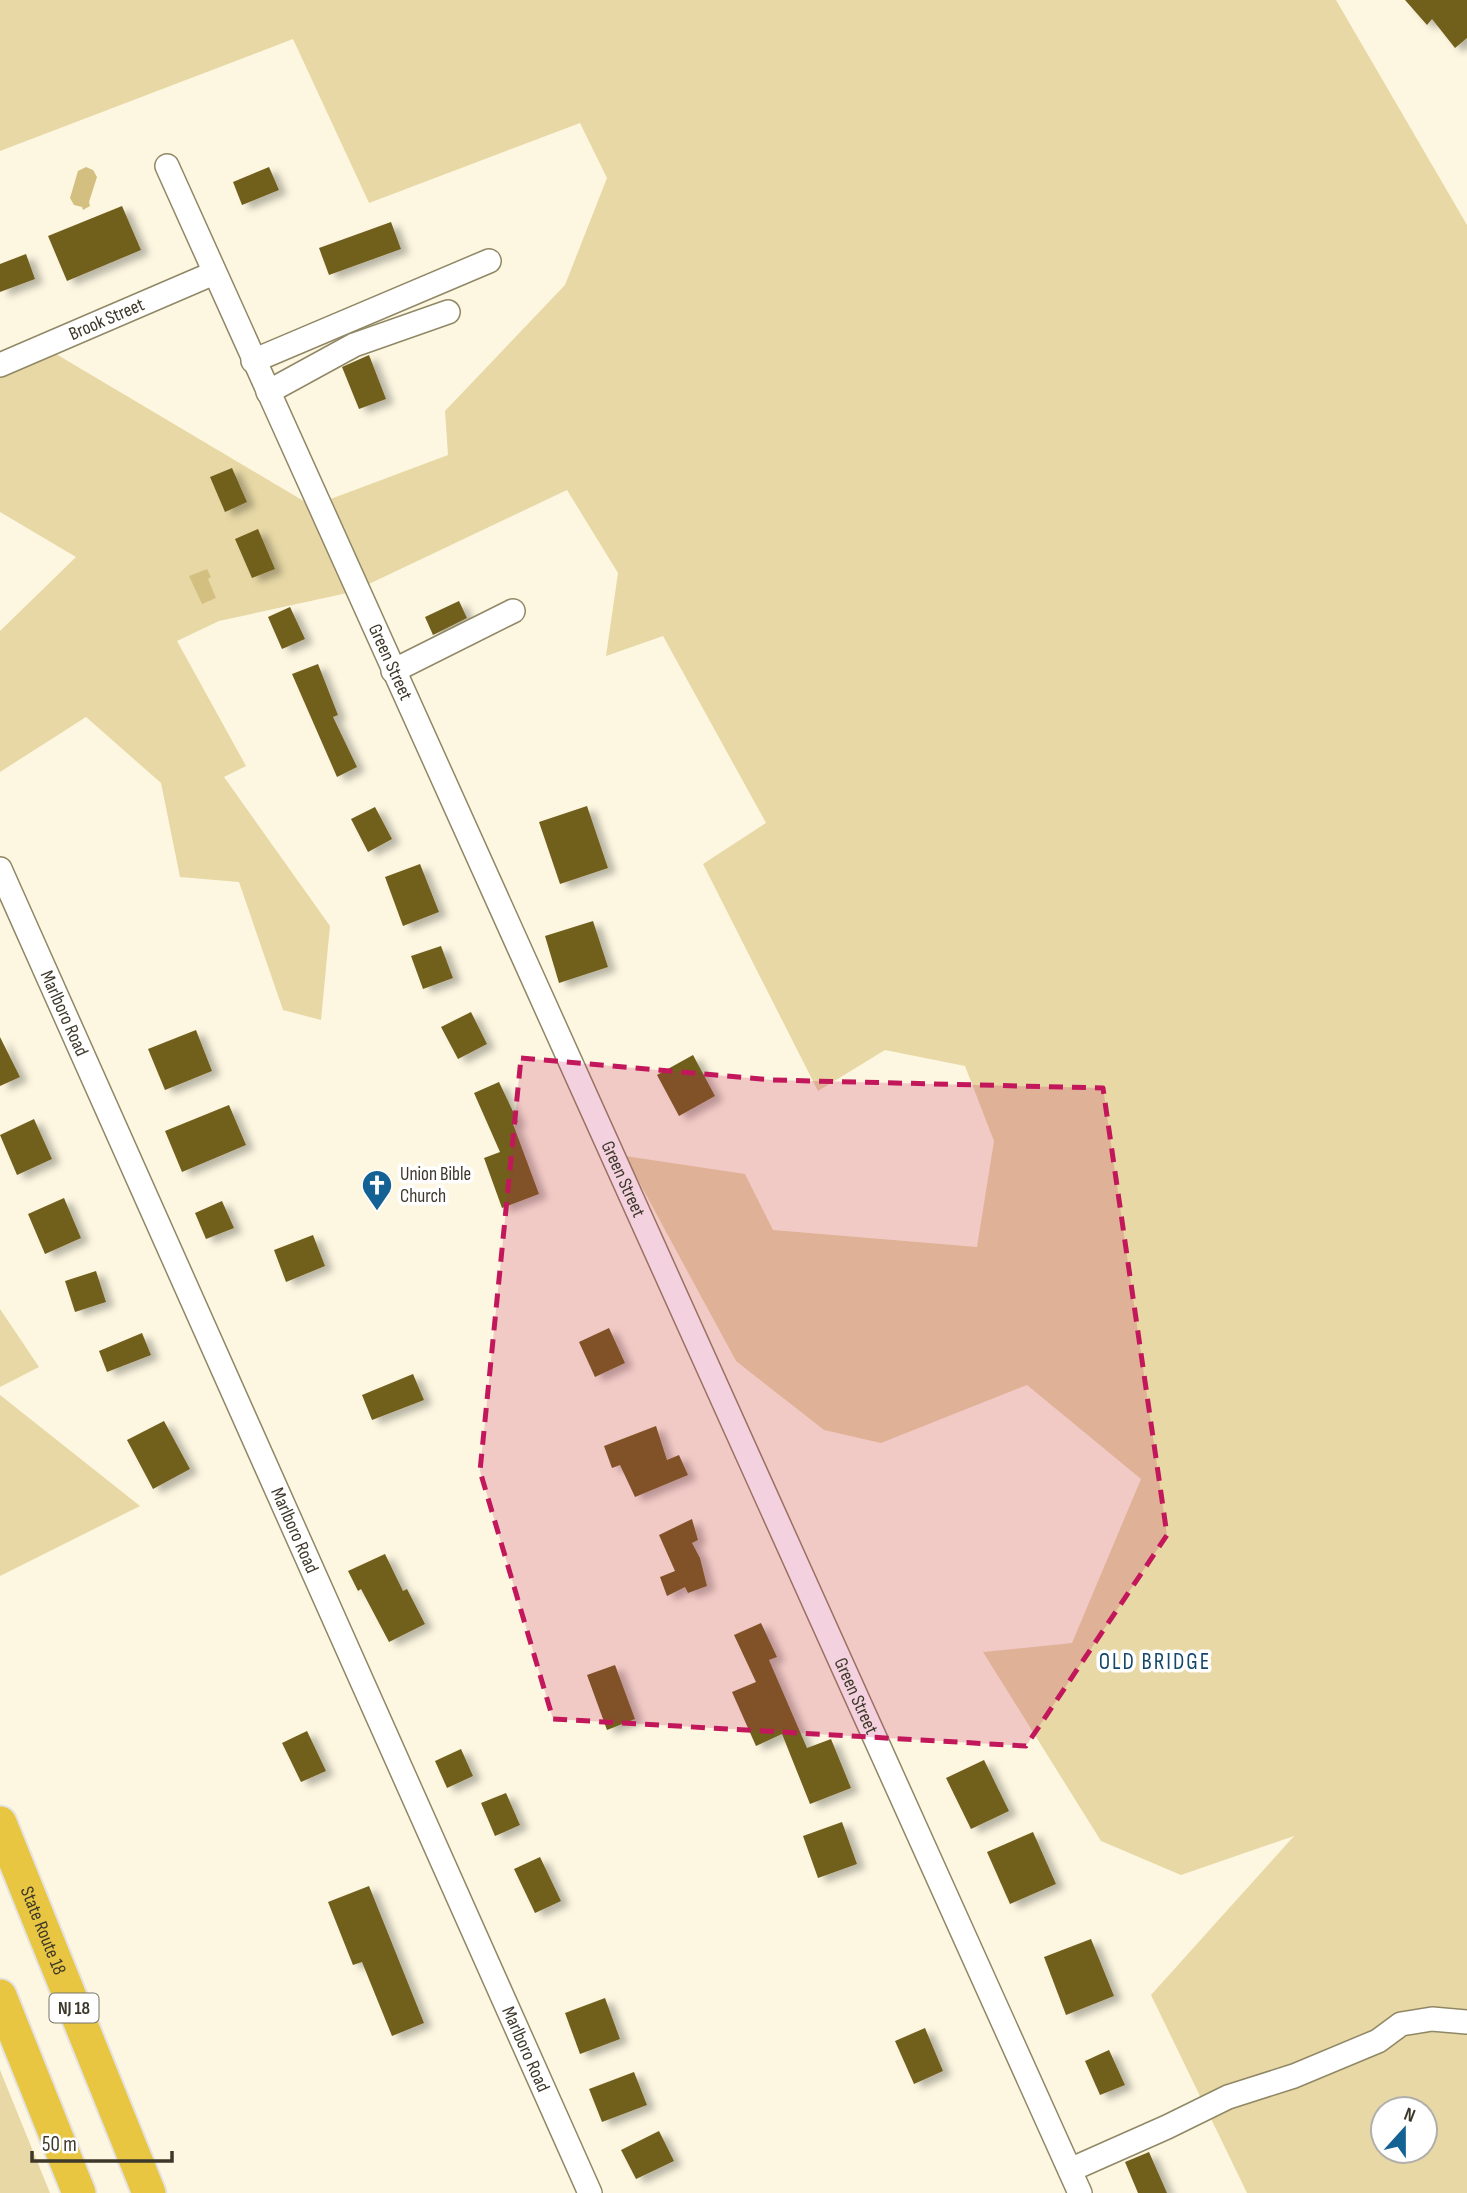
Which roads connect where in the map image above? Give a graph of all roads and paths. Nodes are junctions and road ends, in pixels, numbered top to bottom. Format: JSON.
{"nodes":[{"id":1,"x":167,"y":166,"type":"dead end"},
{"id":2,"x":489,"y":261,"type":"dead end"},
{"id":3,"x":214,"y":273,"type":"junction"},
{"id":4,"x":448,"y":312,"type":"dead end"},
{"id":5,"x":253,"y":361,"type":"junction"},
{"id":6,"x":0,"y":365,"type":"edge"},
{"id":7,"x":268,"y":392,"type":"junction"},
{"id":8,"x":513,"y":611,"type":"dead end"},
{"id":9,"x":393,"y":671,"type":"junction"},
{"id":10,"x":0,"y":869,"type":"edge"},
{"id":11,"x":0,"y":1823,"type":"edge"},
{"id":12,"x":0,"y":1996,"type":"edge"},
{"id":13,"x":1467,"y":2022,"type":"edge"},
{"id":14,"x":1070,"y":2170,"type":"junction"},
{"id":15,"x":79,"y":2193,"type":"edge"},
{"id":16,"x":149,"y":2193,"type":"edge"},
{"id":17,"x":590,"y":2193,"type":"edge"},
{"id":18,"x":1080,"y":2193,"type":"edge"}],
"edges":[{"from":1,"to":3,"type":"street","name":"Green Street"},
{"from":2,"to":5,"type":"street"},
{"from":3,"to":5,"type":"street","name":"Green Street"},
{"from":3,"to":6,"type":"street","name":"Brook Street"},
{"from":4,"to":7,"type":"street"},
{"from":5,"to":7,"type":"street","name":"Green Street"},
{"from":7,"to":9,"type":"street","name":"Green Street"},
{"from":8,"to":9,"type":"street"},
{"from":9,"to":14,"type":"street","name":"Green Street"},
{"from":10,"to":17,"type":"street","name":"Marlboro Road"},
{"from":11,"to":16,"type":"highway","name":"State Route 18","number":"NJ 18"},
{"from":12,"to":15,"type":"highway"},
{"from":13,"to":14,"type":"street"},
{"from":14,"to":18,"type":"street","name":"Green Street"}]}
